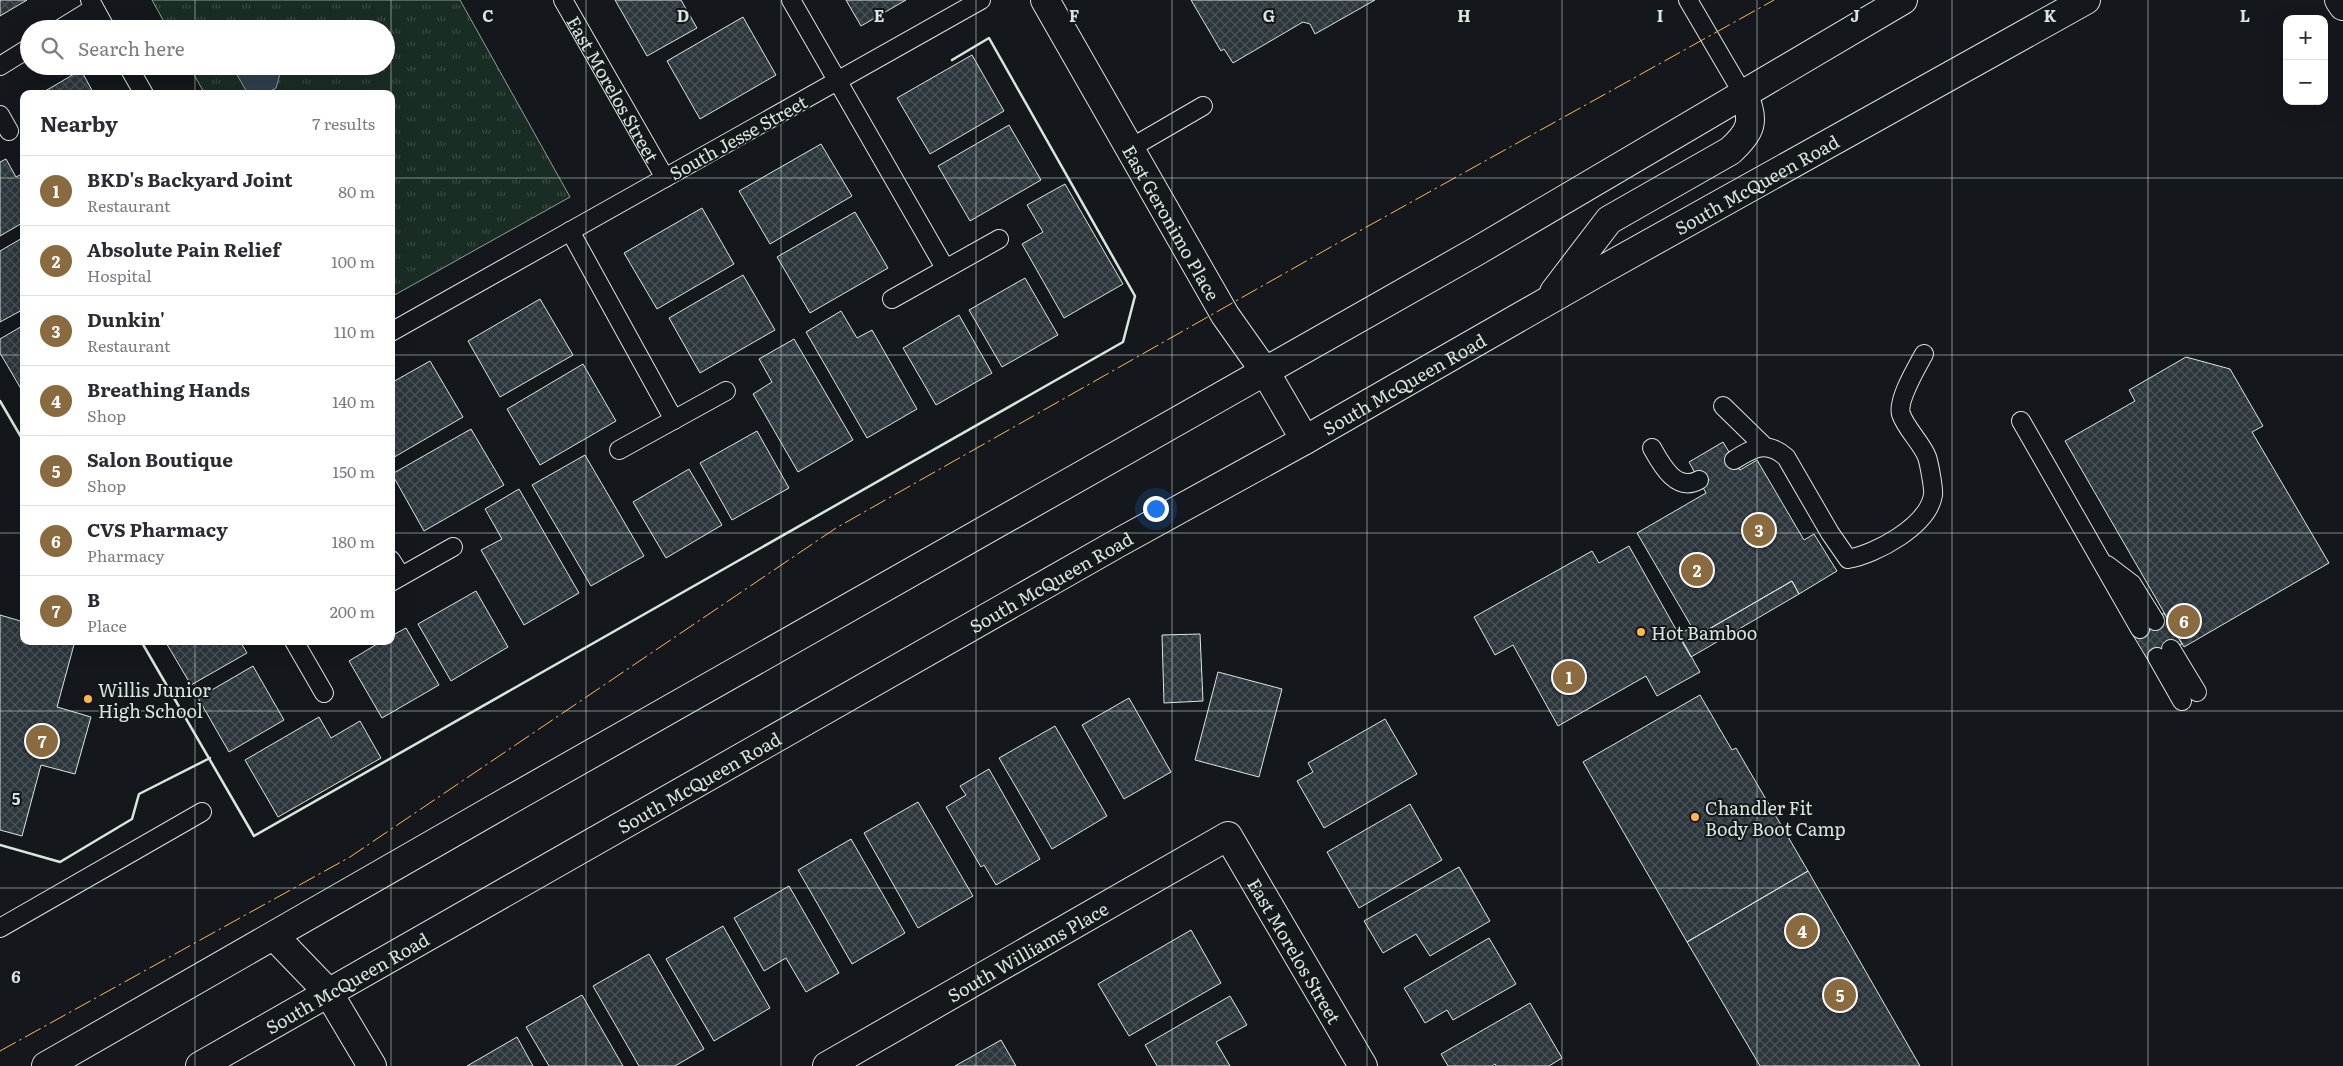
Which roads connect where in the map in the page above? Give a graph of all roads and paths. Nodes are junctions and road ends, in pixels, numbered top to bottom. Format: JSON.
{"nodes":[{"id":1,"x":563,"y":0,"type":"edge"},
{"id":2,"x":791,"y":0,"type":"edge"},
{"id":3,"x":981,"y":0,"type":"edge"},
{"id":4,"x":1045,"y":0,"type":"edge"},
{"id":5,"x":1688,"y":0,"type":"edge"},
{"id":6,"x":1903,"y":0,"type":"edge"},
{"id":7,"x":2086,"y":0,"type":"edge"},
{"id":8,"x":2339,"y":0,"type":"edge"},
{"id":9,"x":92,"y":4,"type":"edge"},
{"id":10,"x":2343,"y":6,"type":"edge"},
{"id":11,"x":72,"y":20,"type":"edge"},
{"id":12,"x":101,"y":20,"type":"edge"},
{"id":13,"x":20,"y":54,"type":"edge"},
{"id":14,"x":0,"y":66,"type":"edge"},
{"id":15,"x":133,"y":75,"type":"edge"},
{"id":16,"x":838,"y":81,"type":"junction"},
{"id":17,"x":142,"y":90,"type":"edge"},
{"id":18,"x":1744,"y":94,"type":"junction"},
{"id":19,"x":1203,"y":106,"type":"dead end"},
{"id":20,"x":0,"y":116,"type":"edge"},
{"id":21,"x":9,"y":131,"type":"dead end"},
{"id":22,"x":1129,"y":149,"type":"junction"},
{"id":23,"x":665,"y":178,"type":"junction"},
{"id":24,"x":570,"y":231,"type":"junction"},
{"id":25,"x":999,"y":239,"type":"dead end"},
{"id":26,"x":946,"y":268,"type":"junction"},
{"id":27,"x":892,"y":299,"type":"dead end"},
{"id":28,"x":1547,"y":301,"type":"junction"},
{"id":29,"x":395,"y":330,"type":"edge"},
{"id":30,"x":1924,"y":354,"type":"dead end"},
{"id":31,"x":1266,"y":372,"type":"junction"},
{"id":32,"x":726,"y":391,"type":"dead end"},
{"id":33,"x":1723,"y":406,"type":"dead end"},
{"id":34,"x":674,"y":420,"type":"junction"},
{"id":35,"x":2022,"y":421,"type":"dead end"},
{"id":36,"x":1305,"y":440,"type":"junction"},
{"id":37,"x":1765,"y":447,"type":"junction"},
{"id":38,"x":1652,"y":448,"type":"dead end"},
{"id":39,"x":619,"y":450,"type":"dead end"},
{"id":40,"x":1734,"y":460,"type":"dead end"},
{"id":41,"x":1699,"y":480,"type":"dead end"},
{"id":42,"x":453,"y":547,"type":"dead end"},
{"id":43,"x":396,"y":579,"type":"edge"},
{"id":44,"x":2147,"y":625,"type":"dead end"},
{"id":45,"x":296,"y":645,"type":"edge"},
{"id":46,"x":2164,"y":653,"type":"dead end"},
{"id":47,"x":324,"y":693,"type":"dead end"},
{"id":48,"x":2189,"y":697,"type":"dead end"},
{"id":49,"x":202,"y":812,"type":"dead end"},
{"id":50,"x":1228,"y":836,"type":"joint"},
{"id":51,"x":0,"y":928,"type":"edge"},
{"id":52,"x":274,"y":936,"type":"junction"},
{"id":53,"x":328,"y":992,"type":"junction"},
{"id":54,"x":46,"y":1066,"type":"edge"},
{"id":55,"x":200,"y":1066,"type":"edge"},
{"id":56,"x":372,"y":1066,"type":"edge"},
{"id":57,"x":827,"y":1066,"type":"edge"},
{"id":58,"x":1363,"y":1066,"type":"edge"}],
"edges":[{"from":1,"to":23,"type":"lane","name":"East Morelos Street"},
{"from":2,"to":16,"type":"lane"},
{"from":3,"to":16,"type":"lane","name":"South Jesse Street"},
{"from":4,"to":22,"type":"main road","name":"East Geronimo Place"},
{"from":5,"to":18,"type":"lane"},
{"from":6,"to":18,"type":"main road"},
{"from":7,"to":28,"type":"main road","name":"South McQueen Road"},
{"from":8,"to":10,"type":"main road"},
{"from":9,"to":11,"type":"lane"},
{"from":9,"to":12,"type":"lane"},
{"from":13,"to":14,"type":"lane"},
{"from":15,"to":17,"type":"lane"},
{"from":16,"to":23,"type":"lane","name":"South Jesse Street"},
{"from":16,"to":26,"type":"lane"},
{"from":18,"to":28,"type":"main road"},
{"from":18,"to":31,"type":"main road"},
{"from":19,"to":22,"type":"lane"},
{"from":20,"to":21,"type":"lane"},
{"from":22,"to":31,"type":"main road","name":"East Geronimo Place"},
{"from":23,"to":24,"type":"lane","name":"South Jesse Street"},
{"from":24,"to":29,"type":"lane","name":"South Jesse Street"},
{"from":24,"to":34,"type":"lane"},
{"from":25,"to":26,"type":"lane"},
{"from":26,"to":27,"type":"lane"},
{"from":28,"to":36,"type":"main road","name":"South McQueen Road"},
{"from":30,"to":37,"type":"lane"},
{"from":31,"to":36,"type":"main road","name":"East Geronimo Place"},
{"from":31,"to":52,"type":"main road"},
{"from":32,"to":34,"type":"lane"},
{"from":33,"to":37,"type":"lane"},
{"from":34,"to":39,"type":"lane"},
{"from":35,"to":44,"type":"lane"},
{"from":36,"to":53,"type":"main road","name":"South McQueen Road"},
{"from":37,"to":40,"type":"lane"},
{"from":38,"to":41,"type":"lane"},
{"from":42,"to":43,"type":"lane"},
{"from":45,"to":47,"type":"lane"},
{"from":46,"to":48,"type":"lane"},
{"from":49,"to":51,"type":"lane"},
{"from":50,"to":57,"type":"main road","name":"South Williams Place"},
{"from":50,"to":58,"type":"main road","name":"East Morelos Street"},
{"from":52,"to":53,"type":"main road"},
{"from":52,"to":54,"type":"main road"},
{"from":53,"to":55,"type":"main road","name":"South McQueen Road"},
{"from":53,"to":56,"type":"main road"}]}
